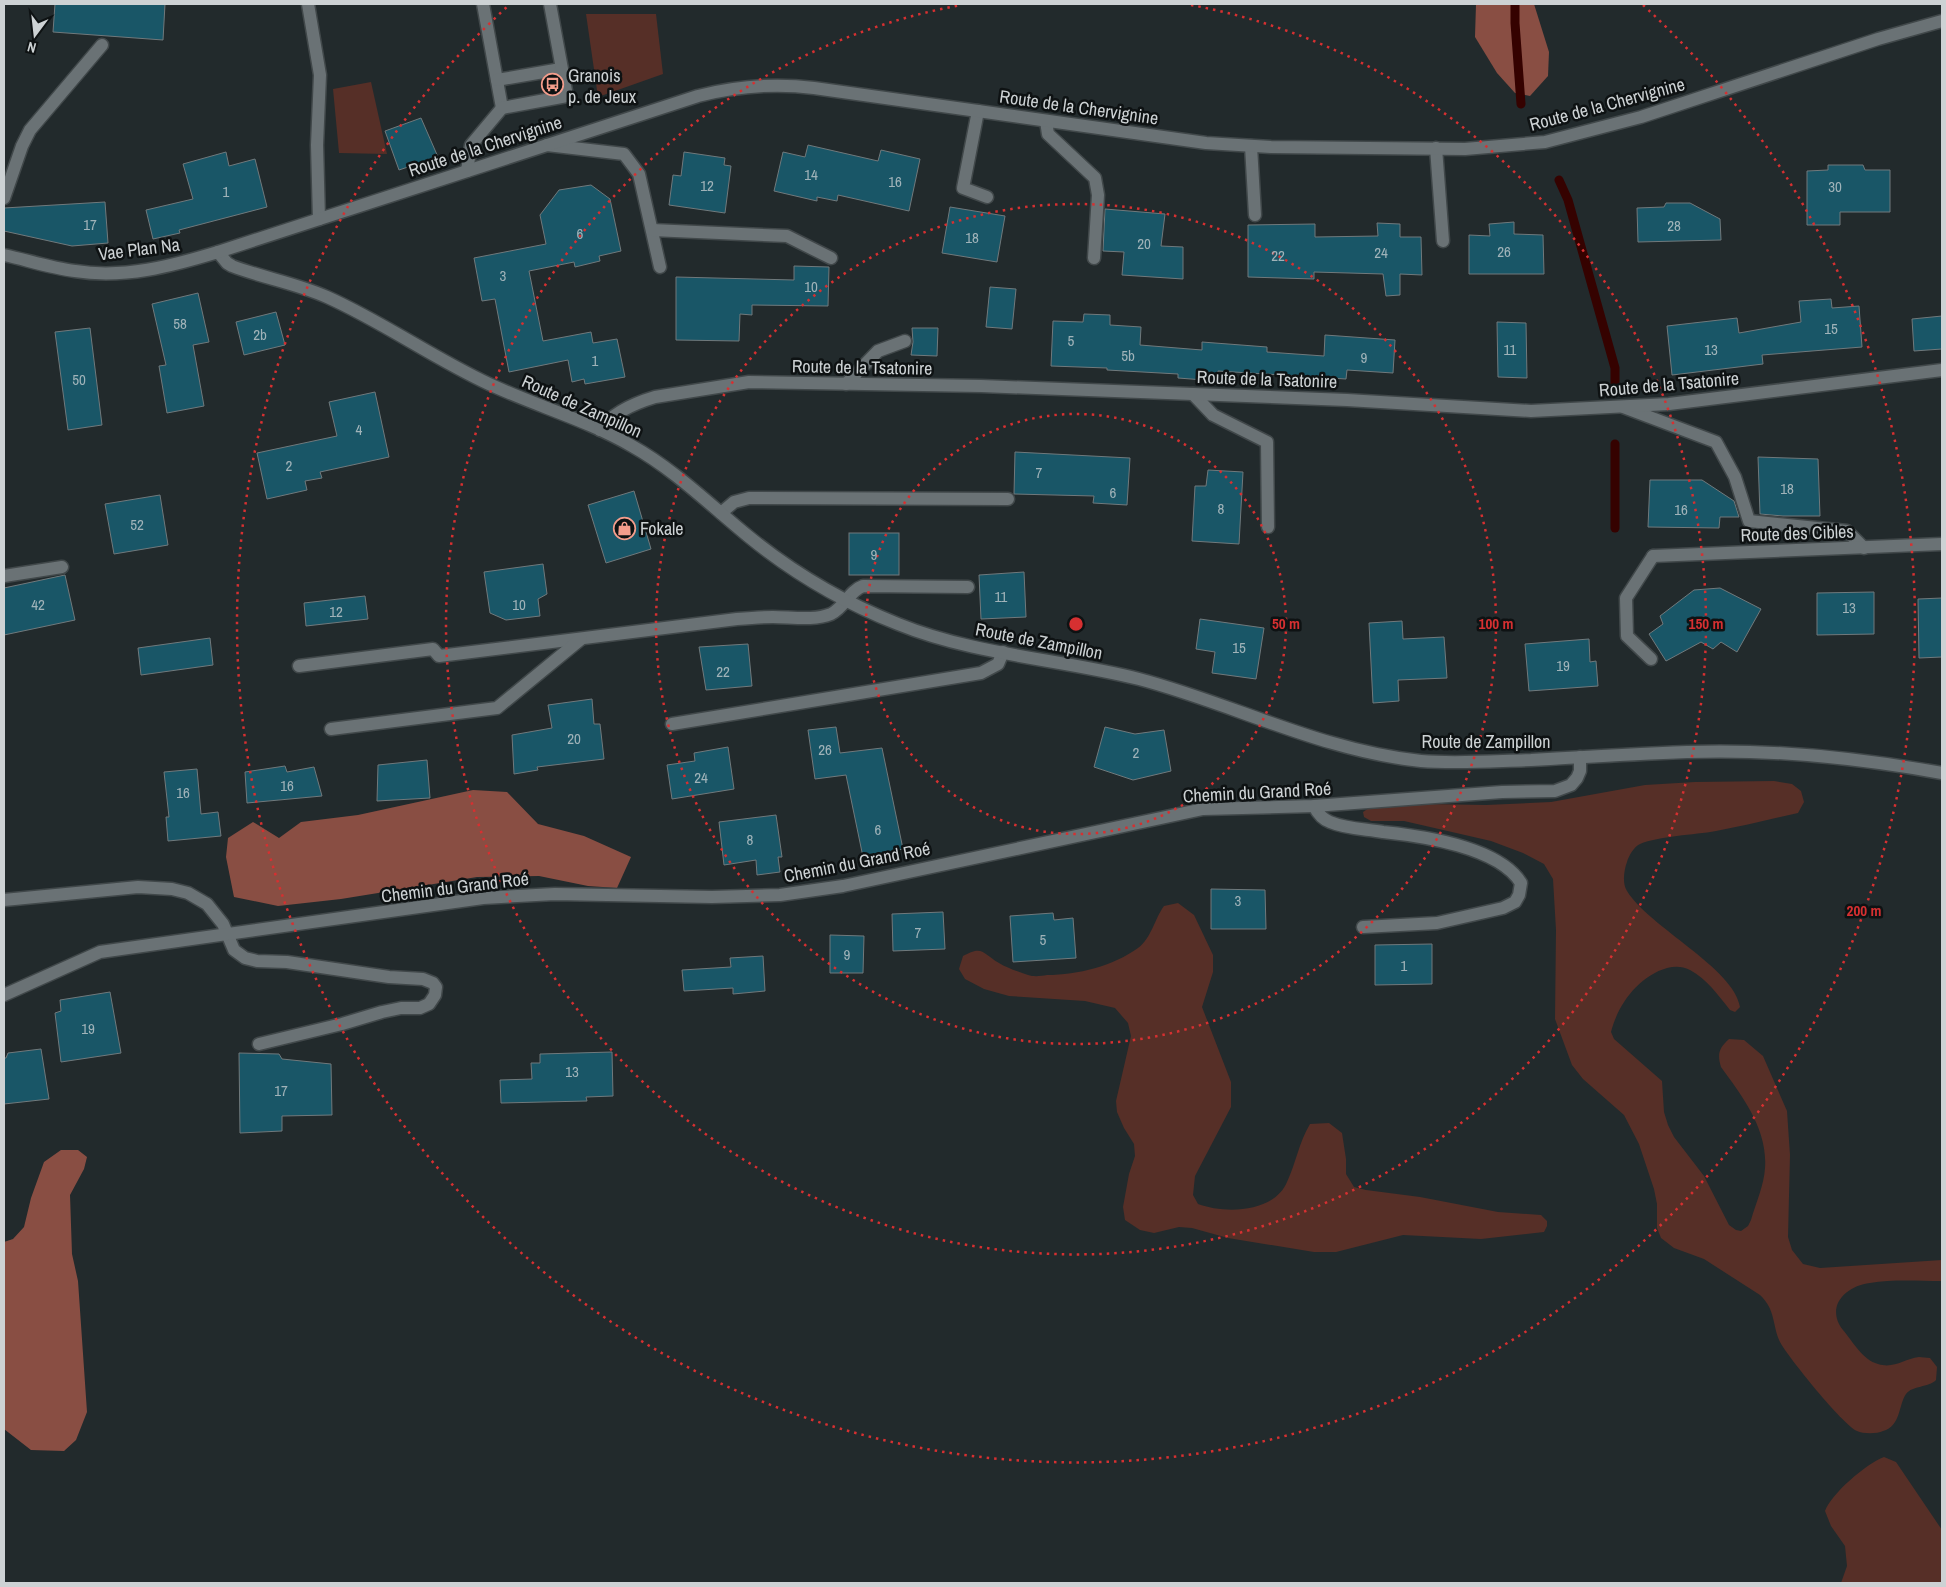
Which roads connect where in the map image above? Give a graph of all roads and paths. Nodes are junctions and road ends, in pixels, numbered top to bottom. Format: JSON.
{"nodes":[{"id":1,"x":308,"y":4,"type":"edge"},
{"id":2,"x":483,"y":4,"type":"edge"},
{"id":3,"x":550,"y":4,"type":"edge"},
{"id":4,"x":1942,"y":21,"type":"edge"},
{"id":5,"x":102,"y":45,"type":"dead end"},
{"id":6,"x":562,"y":68,"type":"junction"},
{"id":7,"x":497,"y":80,"type":"junction"},
{"id":8,"x":502,"y":108,"type":"junction"},
{"id":9,"x":978,"y":110,"type":"junction"},
{"id":10,"x":1046,"y":121,"type":"junction"},
{"id":11,"x":547,"y":145,"type":"junction"},
{"id":12,"x":1251,"y":146,"type":"junction"},
{"id":13,"x":1436,"y":148,"type":"junction"},
{"id":14,"x":467,"y":171,"type":"junction"},
{"id":15,"x":4,"y":198,"type":"edge"},
{"id":16,"x":987,"y":198,"type":"dead end"},
{"id":17,"x":1255,"y":215,"type":"dead end"},
{"id":18,"x":319,"y":218,"type":"junction"},
{"id":19,"x":652,"y":230,"type":"junction"},
{"id":20,"x":1443,"y":241,"type":"dead end"},
{"id":21,"x":218,"y":252,"type":"junction"},
{"id":22,"x":4,"y":255,"type":"edge"},
{"id":23,"x":831,"y":258,"type":"dead end"},
{"id":24,"x":1094,"y":258,"type":"dead end"},
{"id":25,"x":660,"y":267,"type":"dead end"},
{"id":26,"x":905,"y":341,"type":"dead end"},
{"id":27,"x":1942,"y":370,"type":"edge"},
{"id":28,"x":846,"y":384,"type":"junction"},
{"id":29,"x":1193,"y":394,"type":"junction"},
{"id":30,"x":1623,"y":406,"type":"junction"},
{"id":31,"x":600,"y":430,"type":"junction"},
{"id":32,"x":1008,"y":499,"type":"dead end"},
{"id":33,"x":721,"y":513,"type":"junction"},
{"id":34,"x":1268,"y":527,"type":"dead end"},
{"id":35,"x":1942,"y":544,"type":"edge"},
{"id":36,"x":1864,"y":548,"type":"junction"},
{"id":37,"x":62,"y":567,"type":"dead end"},
{"id":38,"x":4,"y":576,"type":"edge"},
{"id":39,"x":968,"y":587,"type":"dead end"},
{"id":40,"x":848,"y":600,"type":"junction"},
{"id":41,"x":581,"y":639,"type":"junction"},
{"id":42,"x":1003,"y":652,"type":"junction"},
{"id":43,"x":1651,"y":659,"type":"dead end"},
{"id":44,"x":299,"y":666,"type":"dead end"},
{"id":45,"x":672,"y":724,"type":"dead end"},
{"id":46,"x":331,"y":729,"type":"dead end"},
{"id":47,"x":1580,"y":757,"type":"junction"},
{"id":48,"x":1942,"y":774,"type":"edge"},
{"id":49,"x":1314,"y":806,"type":"junction"},
{"id":50,"x":4,"y":900,"type":"edge"},
{"id":51,"x":1363,"y":928,"type":"dead end"},
{"id":52,"x":227,"y":935,"type":"junction"},
{"id":53,"x":4,"y":995,"type":"edge"},
{"id":54,"x":259,"y":1044,"type":"dead end"}],
"edges":[{"from":1,"to":18,"type":"street"},
{"from":2,"to":7,"type":"street"},
{"from":3,"to":6,"type":"street"},
{"from":4,"to":13,"type":"street","name":"Route de la Chervignine"},
{"from":5,"to":15,"type":"street"},
{"from":6,"to":7,"type":"street"},
{"from":6,"to":8,"type":"street"},
{"from":7,"to":8,"type":"street"},
{"from":8,"to":14,"type":"street"},
{"from":9,"to":10,"type":"street","name":"Route de la Chervignine"},
{"from":9,"to":11,"type":"street","name":"Route de la Chervignine"},
{"from":9,"to":16,"type":"street"},
{"from":10,"to":12,"type":"street","name":"Route de la Chervignine"},
{"from":10,"to":24,"type":"street"},
{"from":11,"to":14,"type":"street","name":"Route de la Chervignine"},
{"from":11,"to":19,"type":"street"},
{"from":12,"to":13,"type":"street","name":"Route de la Chervignine"},
{"from":12,"to":17,"type":"street"},
{"from":13,"to":20,"type":"street"},
{"from":14,"to":18,"type":"street","name":"Route de la Chervignine"},
{"from":18,"to":21,"type":"street","name":"Route de la Chervignine"},
{"from":19,"to":23,"type":"street"},
{"from":19,"to":25,"type":"street"},
{"from":21,"to":22,"type":"street","name":"Vae Plan Na"},
{"from":21,"to":31,"type":"street","name":"Route de Zampillon"},
{"from":26,"to":28,"type":"street"},
{"from":27,"to":30,"type":"street","name":"Route de la Tsatonire"},
{"from":28,"to":29,"type":"street","name":"Route de la Tsatonire"},
{"from":28,"to":31,"type":"street","name":"Route de la Tsatonire"},
{"from":29,"to":30,"type":"street","name":"Route de la Tsatonire"},
{"from":29,"to":34,"type":"street"},
{"from":30,"to":36,"type":"street"},
{"from":31,"to":33,"type":"street","name":"Route de Zampillon"},
{"from":32,"to":33,"type":"street"},
{"from":33,"to":40,"type":"street","name":"Route de Zampillon"},
{"from":35,"to":36,"type":"street","name":"Route des Cibles"},
{"from":36,"to":43,"type":"street","name":"Route des Cibles"},
{"from":37,"to":38,"type":"street"},
{"from":39,"to":40,"type":"street"},
{"from":40,"to":41,"type":"street"},
{"from":40,"to":42,"type":"street","name":"Route de Zampillon"},
{"from":41,"to":44,"type":"street"},
{"from":41,"to":46,"type":"street"},
{"from":42,"to":45,"type":"street"},
{"from":42,"to":47,"type":"street","name":"Route de Zampillon"},
{"from":47,"to":48,"type":"street","name":"Route de Zampillon"},
{"from":47,"to":49,"type":"street","name":"Chemin du Grand Roé"},
{"from":49,"to":51,"type":"street"},
{"from":49,"to":52,"type":"street","name":"Chemin du Grand Roé"},
{"from":50,"to":52,"type":"street"},
{"from":52,"to":53,"type":"street","name":"Chemin du Grand Roé"},
{"from":52,"to":54,"type":"street"}]}
